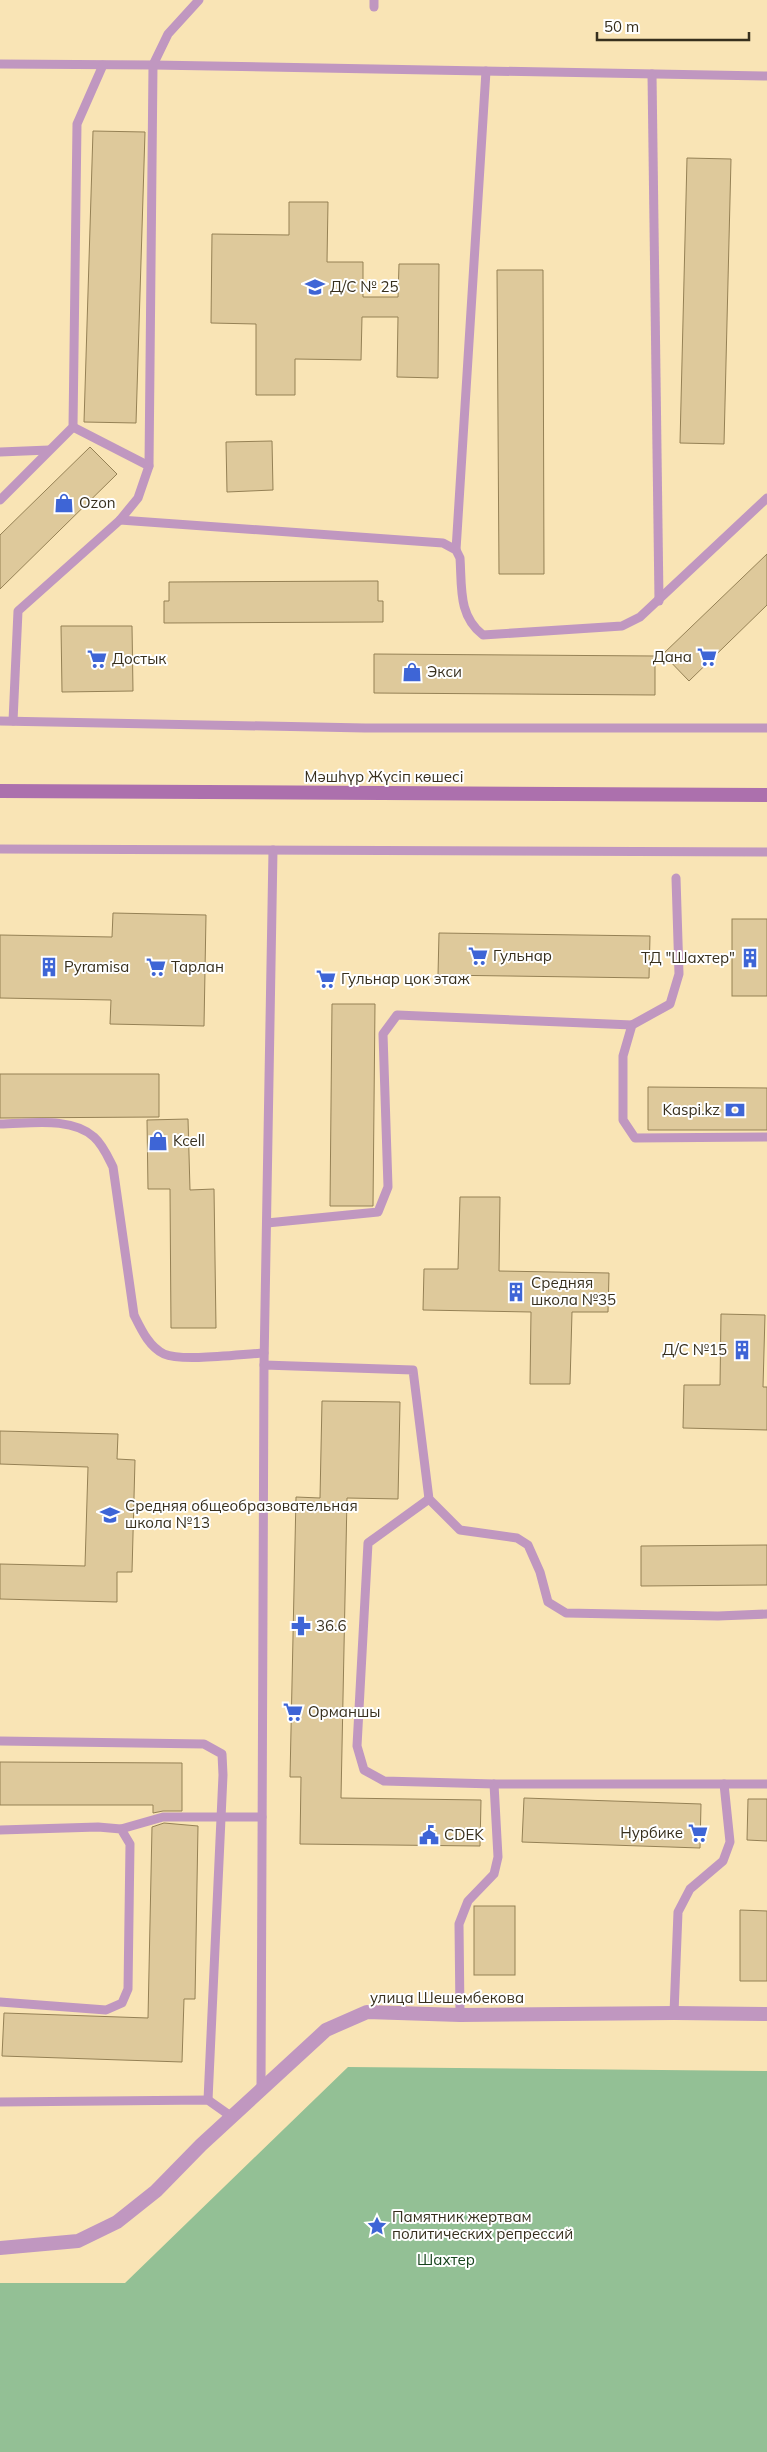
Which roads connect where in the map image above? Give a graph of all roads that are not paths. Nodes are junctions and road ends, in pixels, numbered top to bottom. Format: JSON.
{"nodes":[{"id":1,"x":199,"y":0,"type":"edge"},
{"id":2,"x":0,"y":64,"type":"edge"},
{"id":3,"x":103,"y":64,"type":"junction"},
{"id":4,"x":153,"y":65,"type":"junction"},
{"id":5,"x":486,"y":71,"type":"junction"},
{"id":6,"x":652,"y":74,"type":"junction"},
{"id":7,"x":767,"y":76,"type":"edge"},
{"id":8,"x":74,"y":428,"type":"junction"},
{"id":9,"x":49,"y":450,"type":"junction"},
{"id":10,"x":0,"y":452,"type":"edge"},
{"id":11,"x":149,"y":466,"type":"junction"},
{"id":12,"x":767,"y":498,"type":"edge"},
{"id":13,"x":0,"y":500,"type":"edge"},
{"id":14,"x":120,"y":520,"type":"junction"},
{"id":15,"x":456,"y":550,"type":"junction"},
{"id":16,"x":659,"y":601,"type":"junction"},
{"id":17,"x":0,"y":721,"type":"edge"},
{"id":18,"x":13,"y":721,"type":"junction"},
{"id":19,"x":767,"y":728,"type":"edge"},
{"id":20,"x":0,"y":791,"type":"edge"},
{"id":21,"x":767,"y":794,"type":"edge"},
{"id":22,"x":0,"y":849,"type":"edge"},
{"id":23,"x":273,"y":850,"type":"junction"},
{"id":24,"x":767,"y":852,"type":"edge"},
{"id":25,"x":676,"y":878,"type":"dead end"},
{"id":26,"x":632,"y":1025,"type":"junction"},
{"id":27,"x":0,"y":1124,"type":"edge"},
{"id":28,"x":767,"y":1137,"type":"edge"},
{"id":29,"x":267,"y":1223,"type":"junction"},
{"id":30,"x":264,"y":1353,"type":"junction"},
{"id":31,"x":264,"y":1365,"type":"junction"},
{"id":32,"x":429,"y":1500,"type":"junction"},
{"id":33,"x":767,"y":1614,"type":"edge"},
{"id":34,"x":0,"y":1742,"type":"edge"},
{"id":35,"x":494,"y":1784,"type":"junction"},
{"id":36,"x":724,"y":1784,"type":"junction"},
{"id":37,"x":767,"y":1784,"type":"edge"},
{"id":38,"x":221,"y":1816,"type":"junction"},
{"id":39,"x":262,"y":1816,"type":"junction"},
{"id":40,"x":0,"y":1830,"type":"edge"},
{"id":41,"x":121,"y":1830,"type":"junction"},
{"id":42,"x":0,"y":2002,"type":"edge"},
{"id":43,"x":674,"y":2013,"type":"junction"},
{"id":44,"x":767,"y":2014,"type":"edge"},
{"id":45,"x":460,"y":2015,"type":"junction"},
{"id":46,"x":261,"y":2090,"type":"junction"},
{"id":47,"x":208,"y":2100,"type":"junction"},
{"id":48,"x":0,"y":2102,"type":"edge"},
{"id":49,"x":232,"y":2116,"type":"junction"},
{"id":50,"x":0,"y":2248,"type":"edge"}],
"edges":[{"from":1,"to":4,"type":"lane"},
{"from":2,"to":3,"type":"lane"},
{"from":3,"to":4,"type":"lane"},
{"from":3,"to":8,"type":"lane"},
{"from":4,"to":5,"type":"lane"},
{"from":4,"to":11,"type":"lane"},
{"from":5,"to":6,"type":"lane"},
{"from":5,"to":15,"type":"lane"},
{"from":6,"to":7,"type":"lane"},
{"from":6,"to":16,"type":"lane"},
{"from":8,"to":9,"type":"lane"},
{"from":8,"to":11,"type":"lane"},
{"from":9,"to":10,"type":"lane"},
{"from":9,"to":13,"type":"lane"},
{"from":11,"to":14,"type":"lane"},
{"from":12,"to":16,"type":"lane"},
{"from":14,"to":15,"type":"lane"},
{"from":14,"to":18,"type":"lane"},
{"from":15,"to":16,"type":"lane"},
{"from":17,"to":18,"type":"lane"},
{"from":18,"to":19,"type":"lane"},
{"from":20,"to":21,"type":"main road","name":"Мәшһүр Жүсіп көшесі"},
{"from":22,"to":23,"type":"lane"},
{"from":23,"to":24,"type":"lane"},
{"from":23,"to":29,"type":"lane"},
{"from":25,"to":26,"type":"lane"},
{"from":26,"to":28,"type":"lane"},
{"from":26,"to":29,"type":"lane"},
{"from":27,"to":30,"type":"lane"},
{"from":29,"to":30,"type":"lane"},
{"from":30,"to":31,"type":"lane"},
{"from":31,"to":32,"type":"lane"},
{"from":31,"to":39,"type":"lane"},
{"from":32,"to":33,"type":"lane"},
{"from":32,"to":35,"type":"lane"},
{"from":34,"to":38,"type":"lane"},
{"from":35,"to":36,"type":"lane"},
{"from":35,"to":45,"type":"lane"},
{"from":36,"to":37,"type":"lane"},
{"from":36,"to":43,"type":"lane"},
{"from":38,"to":39,"type":"lane"},
{"from":38,"to":41,"type":"lane"},
{"from":38,"to":47,"type":"lane"},
{"from":39,"to":46,"type":"lane"},
{"from":40,"to":41,"type":"lane"},
{"from":41,"to":42,"type":"lane"},
{"from":43,"to":44,"type":"street","name":"улица Шешембекова"},
{"from":43,"to":45,"type":"street","name":"улица Шешембекова"},
{"from":45,"to":46,"type":"street","name":"улица Шешембекова"},
{"from":46,"to":49,"type":"street","name":"улица Шешембекова"},
{"from":47,"to":48,"type":"lane"},
{"from":47,"to":49,"type":"lane"},
{"from":49,"to":50,"type":"street","name":"улица Шешембекова"}]}
